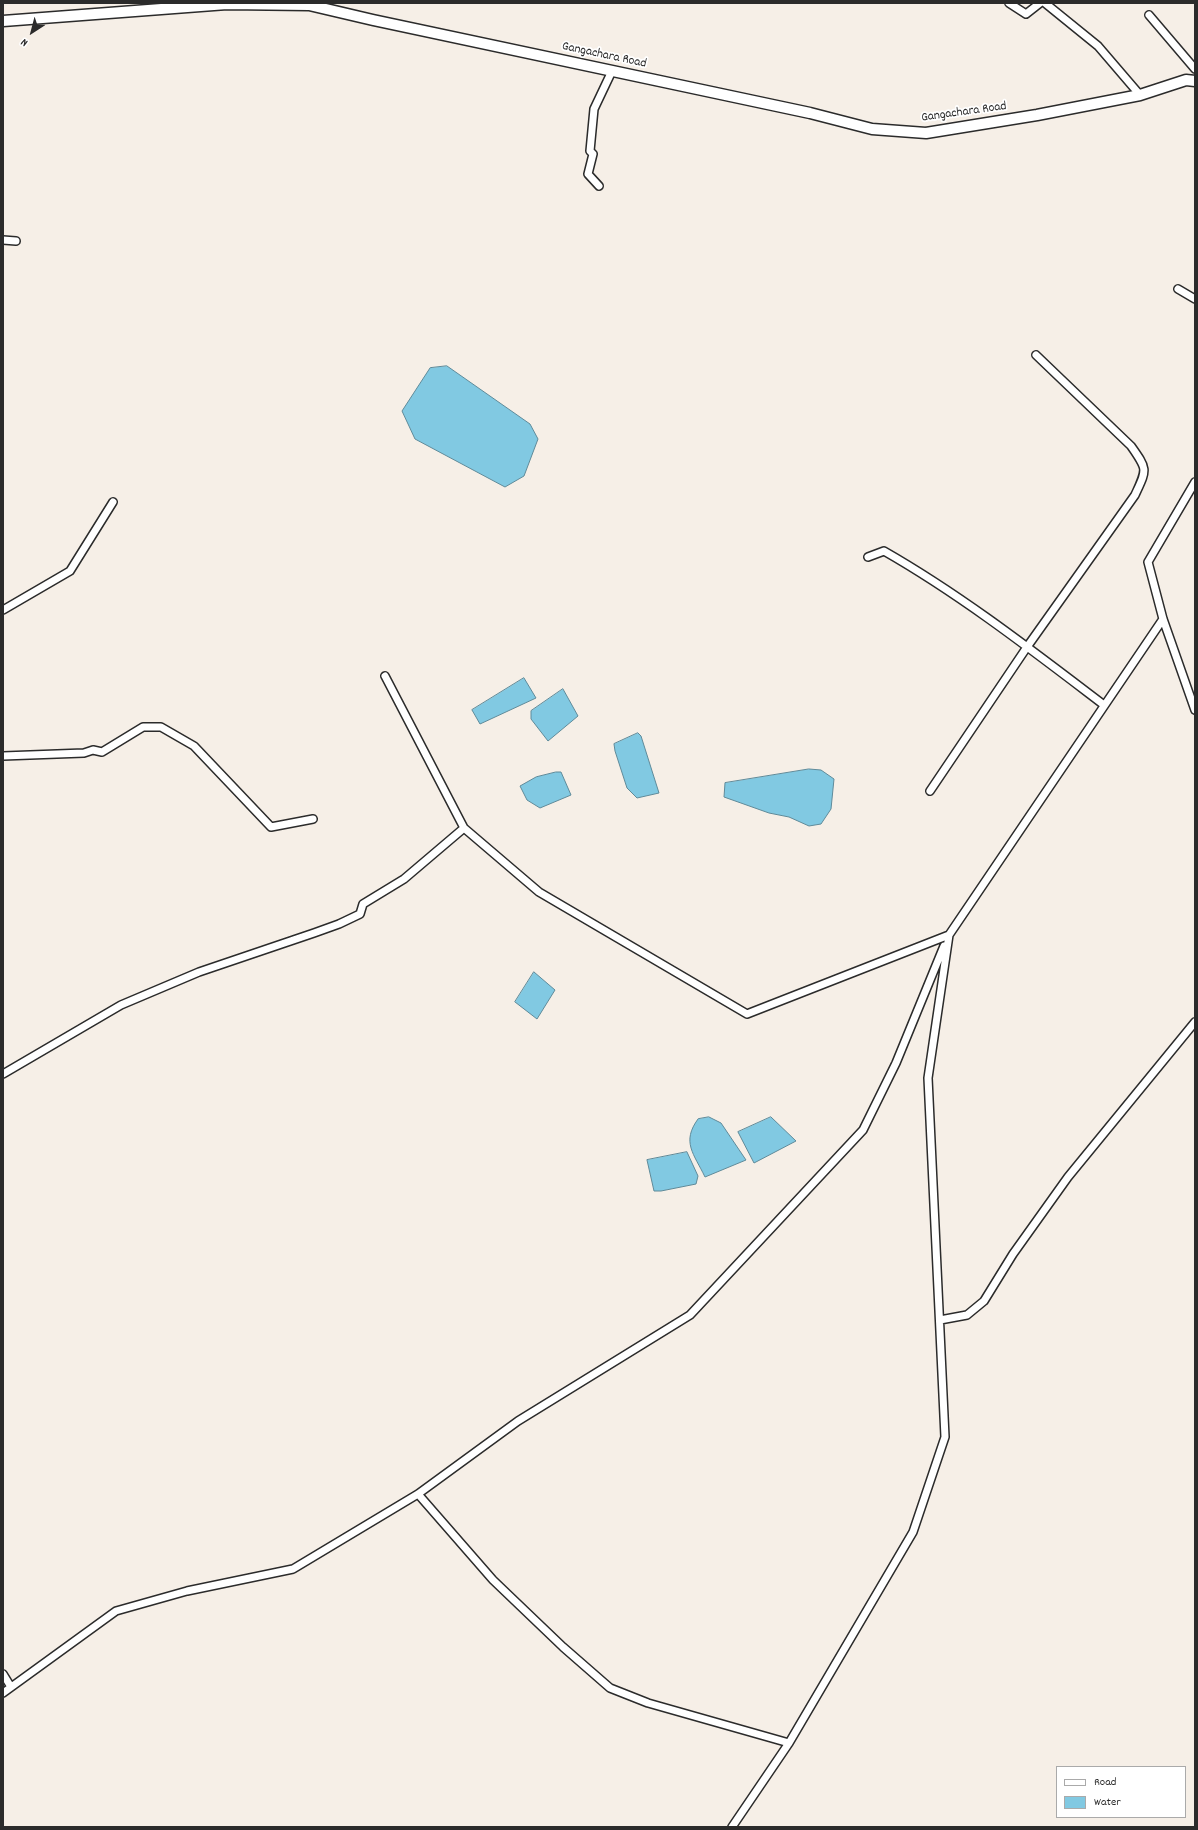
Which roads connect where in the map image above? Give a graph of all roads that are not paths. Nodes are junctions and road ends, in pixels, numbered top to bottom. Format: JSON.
{"nodes":[{"id":1,"x":1009,"y":3,"type":"edge"},
{"id":2,"x":1040,"y":3,"type":"edge"},
{"id":3,"x":1045,"y":3,"type":"edge"},
{"id":4,"x":309,"y":4,"type":"edge"},
{"id":5,"x":1149,"y":15,"type":"dead end"},
{"id":6,"x":3,"y":21,"type":"edge"},
{"id":7,"x":1195,"y":69,"type":"edge"},
{"id":8,"x":612,"y":71,"type":"junction"},
{"id":9,"x":1195,"y":80,"type":"edge"},
{"id":10,"x":1140,"y":95,"type":"junction"},
{"id":11,"x":599,"y":186,"type":"dead end"},
{"id":12,"x":3,"y":240,"type":"edge"},
{"id":13,"x":16,"y":241,"type":"dead end"},
{"id":14,"x":1178,"y":289,"type":"dead end"},
{"id":15,"x":1195,"y":298,"type":"edge"},
{"id":16,"x":1036,"y":355,"type":"dead end"},
{"id":17,"x":1195,"y":482,"type":"edge"},
{"id":18,"x":113,"y":502,"type":"dead end"},
{"id":19,"x":868,"y":557,"type":"dead end"},
{"id":20,"x":3,"y":610,"type":"edge"},
{"id":21,"x":1163,"y":619,"type":"junction"},
{"id":22,"x":1027,"y":647,"type":"junction"},
{"id":23,"x":385,"y":676,"type":"dead end"},
{"id":24,"x":1104,"y":705,"type":"junction"},
{"id":25,"x":1195,"y":710,"type":"edge"},
{"id":26,"x":3,"y":756,"type":"edge"},
{"id":27,"x":930,"y":791,"type":"dead end"},
{"id":28,"x":313,"y":819,"type":"dead end"},
{"id":29,"x":464,"y":828,"type":"junction"},
{"id":30,"x":949,"y":935,"type":"junction"},
{"id":31,"x":1195,"y":1022,"type":"edge"},
{"id":32,"x":3,"y":1074,"type":"edge"},
{"id":33,"x":940,"y":1320,"type":"junction"},
{"id":34,"x":418,"y":1494,"type":"junction"},
{"id":35,"x":3,"y":1674,"type":"edge"},
{"id":36,"x":11,"y":1687,"type":"junction"},
{"id":37,"x":3,"y":1693,"type":"edge"},
{"id":38,"x":789,"y":1743,"type":"junction"},
{"id":39,"x":732,"y":1827,"type":"edge"}],
"edges":[{"from":1,"to":2,"type":"street"},
{"from":3,"to":10,"type":"street"},
{"from":4,"to":6,"type":"main road","name":"Gangachara Road"},
{"from":4,"to":8,"type":"main road","name":"Gangachara Road"},
{"from":5,"to":7,"type":"street"},
{"from":8,"to":10,"type":"main road","name":"Gangachara Road"},
{"from":8,"to":11,"type":"street"},
{"from":9,"to":10,"type":"main road","name":"Gangachara Road"},
{"from":12,"to":13,"type":"street"},
{"from":14,"to":15,"type":"street"},
{"from":16,"to":22,"type":"street"},
{"from":17,"to":21,"type":"street"},
{"from":18,"to":20,"type":"street"},
{"from":19,"to":22,"type":"street"},
{"from":21,"to":24,"type":"street"},
{"from":21,"to":25,"type":"street"},
{"from":22,"to":24,"type":"street"},
{"from":22,"to":27,"type":"street"},
{"from":23,"to":29,"type":"street"},
{"from":24,"to":30,"type":"street"},
{"from":26,"to":28,"type":"street"},
{"from":29,"to":30,"type":"street"},
{"from":29,"to":32,"type":"street"},
{"from":30,"to":33,"type":"street"},
{"from":30,"to":34,"type":"street"},
{"from":31,"to":33,"type":"street"},
{"from":33,"to":38,"type":"street"},
{"from":34,"to":36,"type":"street"},
{"from":34,"to":38,"type":"street"},
{"from":35,"to":36,"type":"street"},
{"from":36,"to":37,"type":"street"},
{"from":38,"to":39,"type":"street"}]}
